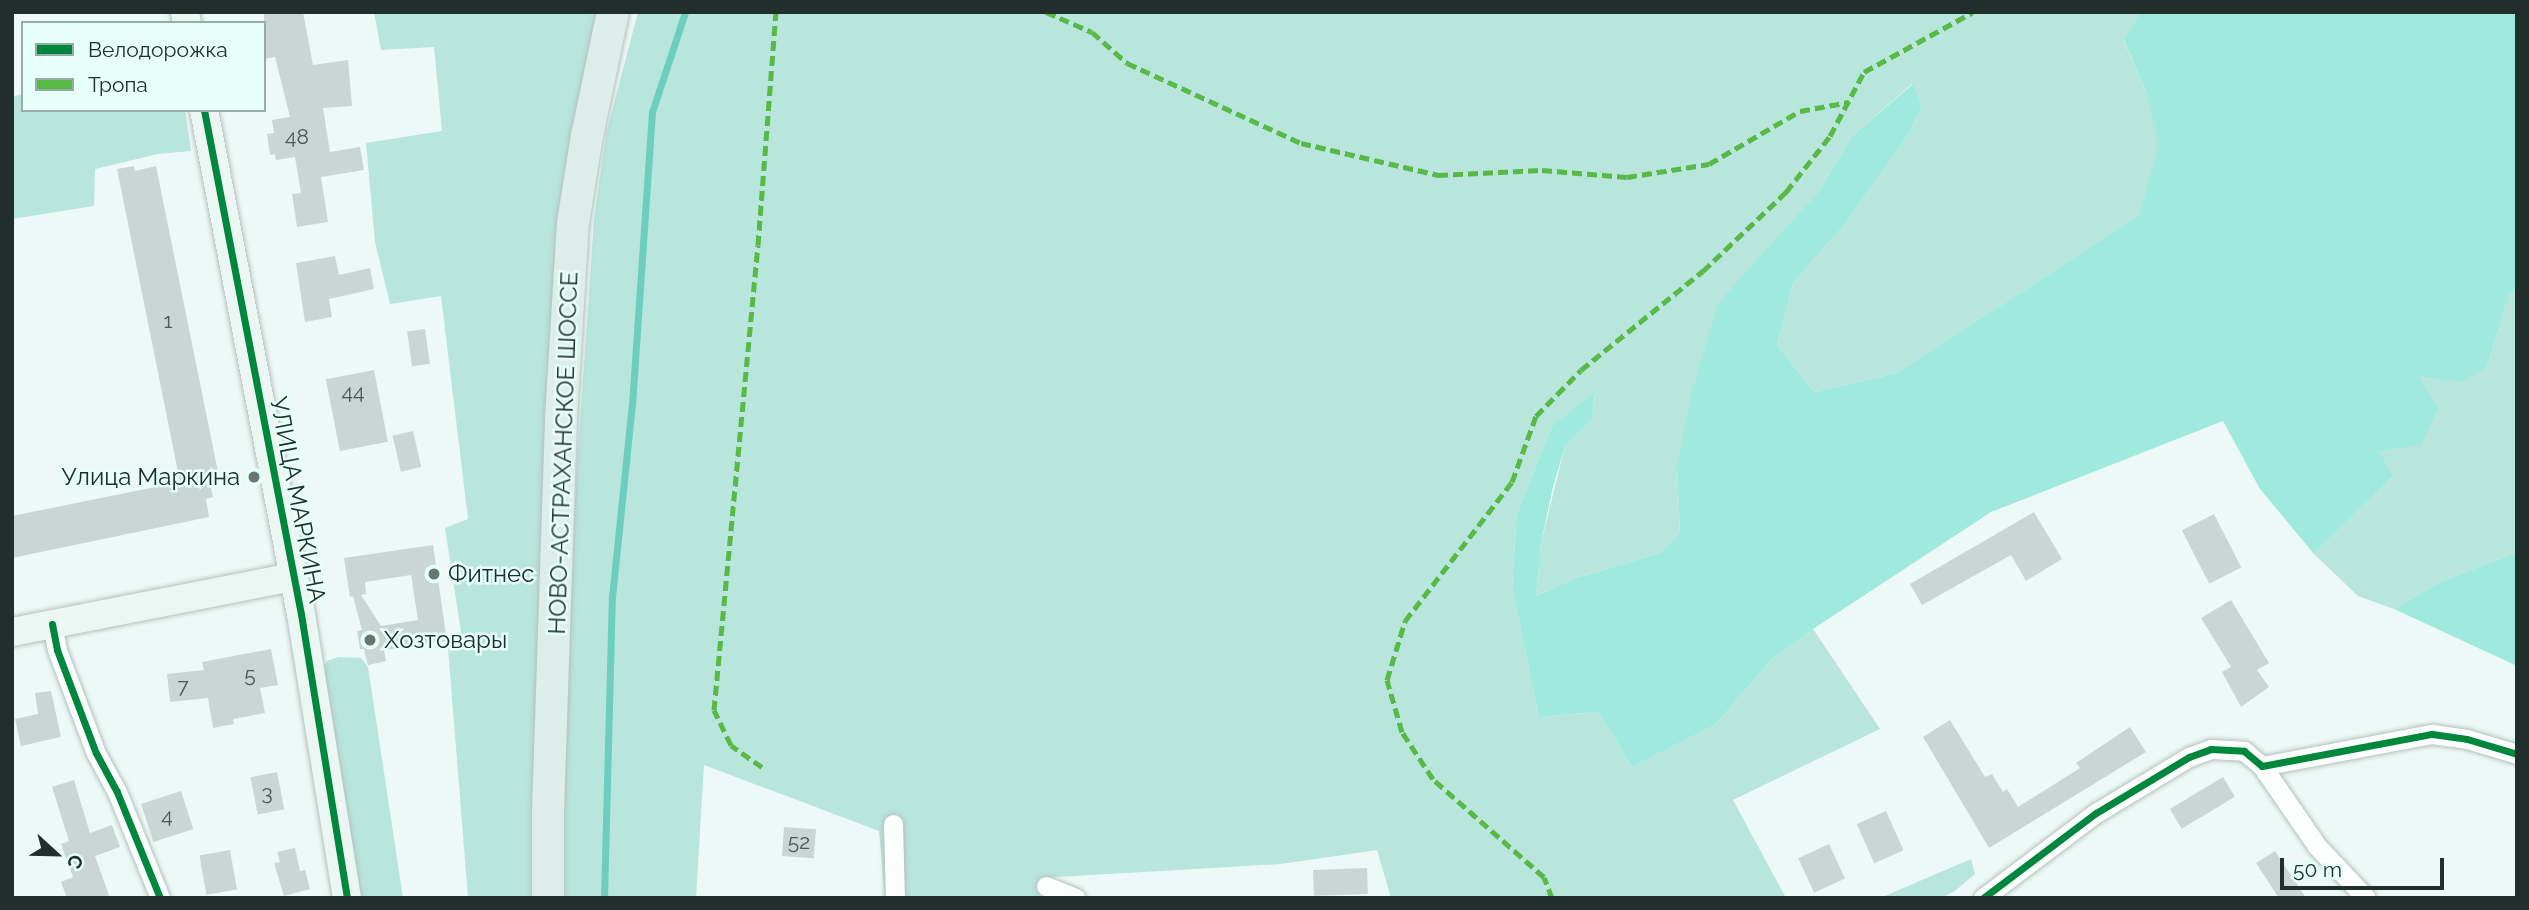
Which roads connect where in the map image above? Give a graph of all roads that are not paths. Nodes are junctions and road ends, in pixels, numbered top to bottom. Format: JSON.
{"nodes":[{"id":1,"x":613,"y":12,"type":"edge"},
{"id":2,"x":204,"y":112,"type":"edge"},
{"id":3,"x":292,"y":577,"type":"junction"},
{"id":4,"x":52,"y":624,"type":"junction"},
{"id":5,"x":12,"y":632,"type":"edge"},
{"id":6,"x":2517,"y":754,"type":"edge"},
{"id":7,"x":2262,"y":766,"type":"junction"},
{"id":8,"x":893,"y":824,"type":"dead end"},
{"id":9,"x":1046,"y":886,"type":"dead end"},
{"id":10,"x":160,"y":898,"type":"edge"},
{"id":11,"x":347,"y":898,"type":"edge"},
{"id":12,"x":548,"y":898,"type":"edge"},
{"id":13,"x":895,"y":898,"type":"edge"},
{"id":14,"x":1076,"y":898,"type":"edge"},
{"id":15,"x":1983,"y":898,"type":"edge"},
{"id":16,"x":2367,"y":898,"type":"edge"}],
"edges":[{"from":1,"to":12,"type":"main road","name":"НОВО-АСТРАХАНСКОЕ ШОССЕ"},
{"from":2,"to":3,"type":"street","name":"УЛИЦА МАРКИНА"},
{"from":3,"to":4,"type":"street"},
{"from":3,"to":11,"type":"street","name":"УЛИЦА МАРКИНА"},
{"from":4,"to":5,"type":"street"},
{"from":4,"to":10,"type":"street"},
{"from":6,"to":7,"type":"street"},
{"from":7,"to":15,"type":"street"},
{"from":7,"to":16,"type":"street"},
{"from":8,"to":13,"type":"street"},
{"from":9,"to":14,"type":"street"}]}
